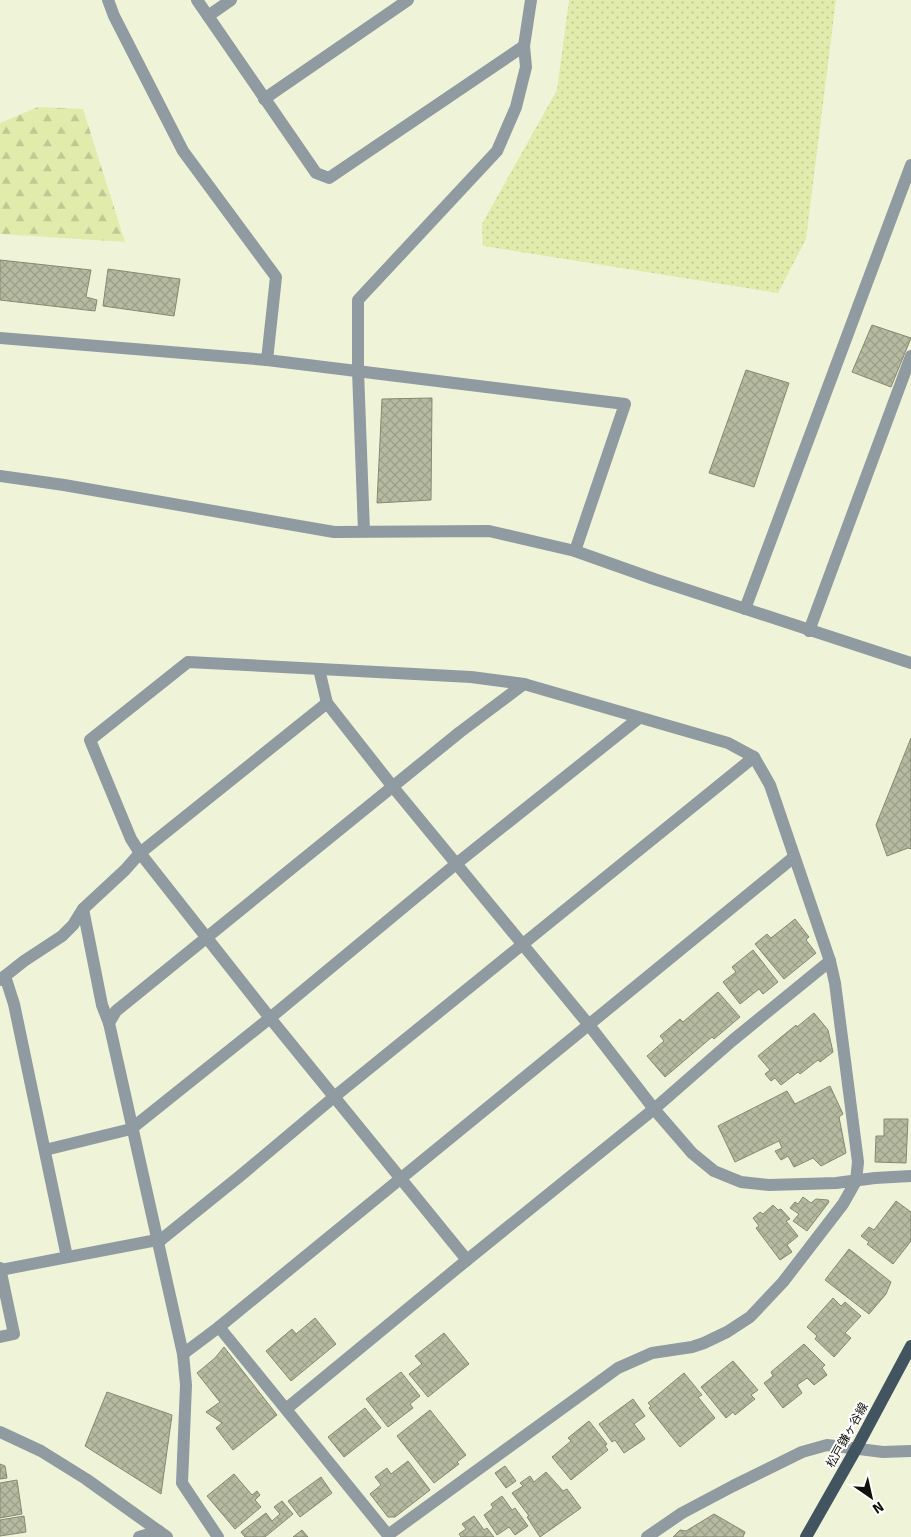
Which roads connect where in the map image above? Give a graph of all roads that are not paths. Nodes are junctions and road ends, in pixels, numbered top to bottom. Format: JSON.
{"nodes":[{"id":1,"x":108,"y":0,"type":"edge"},
{"id":2,"x":197,"y":0,"type":"edge"},
{"id":3,"x":231,"y":0,"type":"edge"},
{"id":4,"x":408,"y":0,"type":"edge"},
{"id":5,"x":531,"y":0,"type":"edge"},
{"id":6,"x":208,"y":16,"type":"junction"},
{"id":7,"x":524,"y":46,"type":"junction"},
{"id":8,"x":264,"y":98,"type":"junction"},
{"id":9,"x":911,"y":165,"type":"edge"},
{"id":10,"x":0,"y":338,"type":"edge"},
{"id":11,"x":911,"y":356,"type":"edge"},
{"id":12,"x":267,"y":360,"type":"junction"},
{"id":13,"x":358,"y":371,"type":"junction"},
{"id":14,"x":0,"y":476,"type":"edge"},
{"id":15,"x":364,"y":531,"type":"junction"},
{"id":16,"x":575,"y":551,"type":"junction"},
{"id":17,"x":745,"y":609,"type":"junction"},
{"id":18,"x":809,"y":631,"type":"junction"},
{"id":19,"x":911,"y":663,"type":"edge"},
{"id":20,"x":320,"y":669,"type":"junction"},
{"id":21,"x":524,"y":684,"type":"junction"},
{"id":22,"x":327,"y":703,"type":"junction"},
{"id":23,"x":638,"y":718,"type":"junction"},
{"id":24,"x":754,"y":757,"type":"junction"},
{"id":25,"x":393,"y":787,"type":"junction"},
{"id":26,"x":140,"y":853,"type":"junction"},
{"id":27,"x":794,"y":857,"type":"junction"},
{"id":28,"x":456,"y":864,"type":"junction"},
{"id":29,"x":83,"y":909,"type":"junction"},
{"id":30,"x":206,"y":938,"type":"junction"},
{"id":31,"x":521,"y":945,"type":"junction"},
{"id":32,"x":830,"y":961,"type":"junction"},
{"id":33,"x":2,"y":978,"type":"edge"},
{"id":34,"x":270,"y":1018,"type":"junction"},
{"id":35,"x":109,"y":1023,"type":"junction"},
{"id":36,"x":589,"y":1025,"type":"junction"},
{"id":37,"x":334,"y":1097,"type":"junction"},
{"id":38,"x":654,"y":1109,"type":"junction"},
{"id":39,"x":131,"y":1130,"type":"junction"},
{"id":40,"x":45,"y":1150,"type":"junction"},
{"id":41,"x":911,"y":1176,"type":"edge"},
{"id":42,"x":400,"y":1178,"type":"junction"},
{"id":43,"x":856,"y":1182,"type":"junction"},
{"id":44,"x":157,"y":1241,"type":"junction"},
{"id":45,"x":67,"y":1257,"type":"junction"},
{"id":46,"x":467,"y":1260,"type":"junction"},
{"id":47,"x":0,"y":1269,"type":"edge"},
{"id":48,"x":218,"y":1327,"type":"junction"},
{"id":49,"x":0,"y":1337,"type":"edge"},
{"id":50,"x":911,"y":1346,"type":"edge"},
{"id":51,"x":182,"y":1354,"type":"junction"},
{"id":52,"x":286,"y":1408,"type":"junction"},
{"id":53,"x":0,"y":1432,"type":"edge"},
{"id":54,"x":856,"y":1449,"type":"junction"},
{"id":55,"x":911,"y":1451,"type":"edge"},
{"id":56,"x":163,"y":1534,"type":"edge"},
{"id":57,"x":139,"y":1537,"type":"edge"},
{"id":58,"x":218,"y":1537,"type":"edge"},
{"id":59,"x":647,"y":1537,"type":"edge"},
{"id":60,"x":806,"y":1537,"type":"edge"}],
"edges":[{"from":1,"to":12,"type":"street"},
{"from":2,"to":6,"type":"street"},
{"from":3,"to":6,"type":"street"},
{"from":4,"to":8,"type":"street"},
{"from":5,"to":7,"type":"street"},
{"from":6,"to":8,"type":"street"},
{"from":7,"to":8,"type":"street"},
{"from":7,"to":13,"type":"street"},
{"from":9,"to":17,"type":"street"},
{"from":10,"to":12,"type":"street"},
{"from":11,"to":18,"type":"street"},
{"from":12,"to":13,"type":"street"},
{"from":13,"to":15,"type":"street"},
{"from":13,"to":16,"type":"street"},
{"from":14,"to":15,"type":"street"},
{"from":15,"to":16,"type":"street"},
{"from":16,"to":17,"type":"street"},
{"from":17,"to":18,"type":"street"},
{"from":18,"to":19,"type":"street"},
{"from":20,"to":21,"type":"street"},
{"from":20,"to":22,"type":"street"},
{"from":20,"to":26,"type":"street"},
{"from":21,"to":23,"type":"street"},
{"from":21,"to":25,"type":"street"},
{"from":22,"to":25,"type":"street"},
{"from":22,"to":26,"type":"street"},
{"from":23,"to":24,"type":"street"},
{"from":23,"to":28,"type":"street"},
{"from":24,"to":27,"type":"street"},
{"from":24,"to":31,"type":"street"},
{"from":25,"to":28,"type":"street"},
{"from":25,"to":30,"type":"street"},
{"from":26,"to":29,"type":"street"},
{"from":26,"to":30,"type":"street"},
{"from":27,"to":32,"type":"street"},
{"from":27,"to":36,"type":"street"},
{"from":28,"to":31,"type":"street"},
{"from":28,"to":34,"type":"street"},
{"from":29,"to":33,"type":"street"},
{"from":29,"to":35,"type":"street"},
{"from":30,"to":34,"type":"street"},
{"from":30,"to":35,"type":"street"},
{"from":31,"to":36,"type":"street"},
{"from":31,"to":37,"type":"street"},
{"from":32,"to":38,"type":"street"},
{"from":32,"to":43,"type":"street"},
{"from":33,"to":40,"type":"street"},
{"from":34,"to":37,"type":"street"},
{"from":34,"to":39,"type":"street"},
{"from":35,"to":39,"type":"street"},
{"from":36,"to":38,"type":"street"},
{"from":36,"to":42,"type":"street"},
{"from":37,"to":42,"type":"street"},
{"from":37,"to":44,"type":"street"},
{"from":38,"to":43,"type":"street"},
{"from":38,"to":46,"type":"street"},
{"from":39,"to":40,"type":"street"},
{"from":39,"to":44,"type":"street"},
{"from":40,"to":45,"type":"street"},
{"from":41,"to":43,"type":"street"},
{"from":42,"to":46,"type":"street"},
{"from":42,"to":48,"type":"street"},
{"from":43,"to":52,"type":"street"},
{"from":44,"to":45,"type":"street"},
{"from":44,"to":51,"type":"street"},
{"from":45,"to":47,"type":"street"},
{"from":46,"to":52,"type":"street"},
{"from":47,"to":49,"type":"street"},
{"from":48,"to":51,"type":"street"},
{"from":48,"to":52,"type":"street"},
{"from":50,"to":54,"type":"main road","name":"松戸鎌ヶ谷線"},
{"from":51,"to":58,"type":"street"},
{"from":53,"to":56,"type":"street"},
{"from":54,"to":55,"type":"street"},
{"from":54,"to":59,"type":"street"},
{"from":54,"to":60,"type":"main road","name":"松戸鎌ヶ谷線"},
{"from":56,"to":57,"type":"street"}]}
